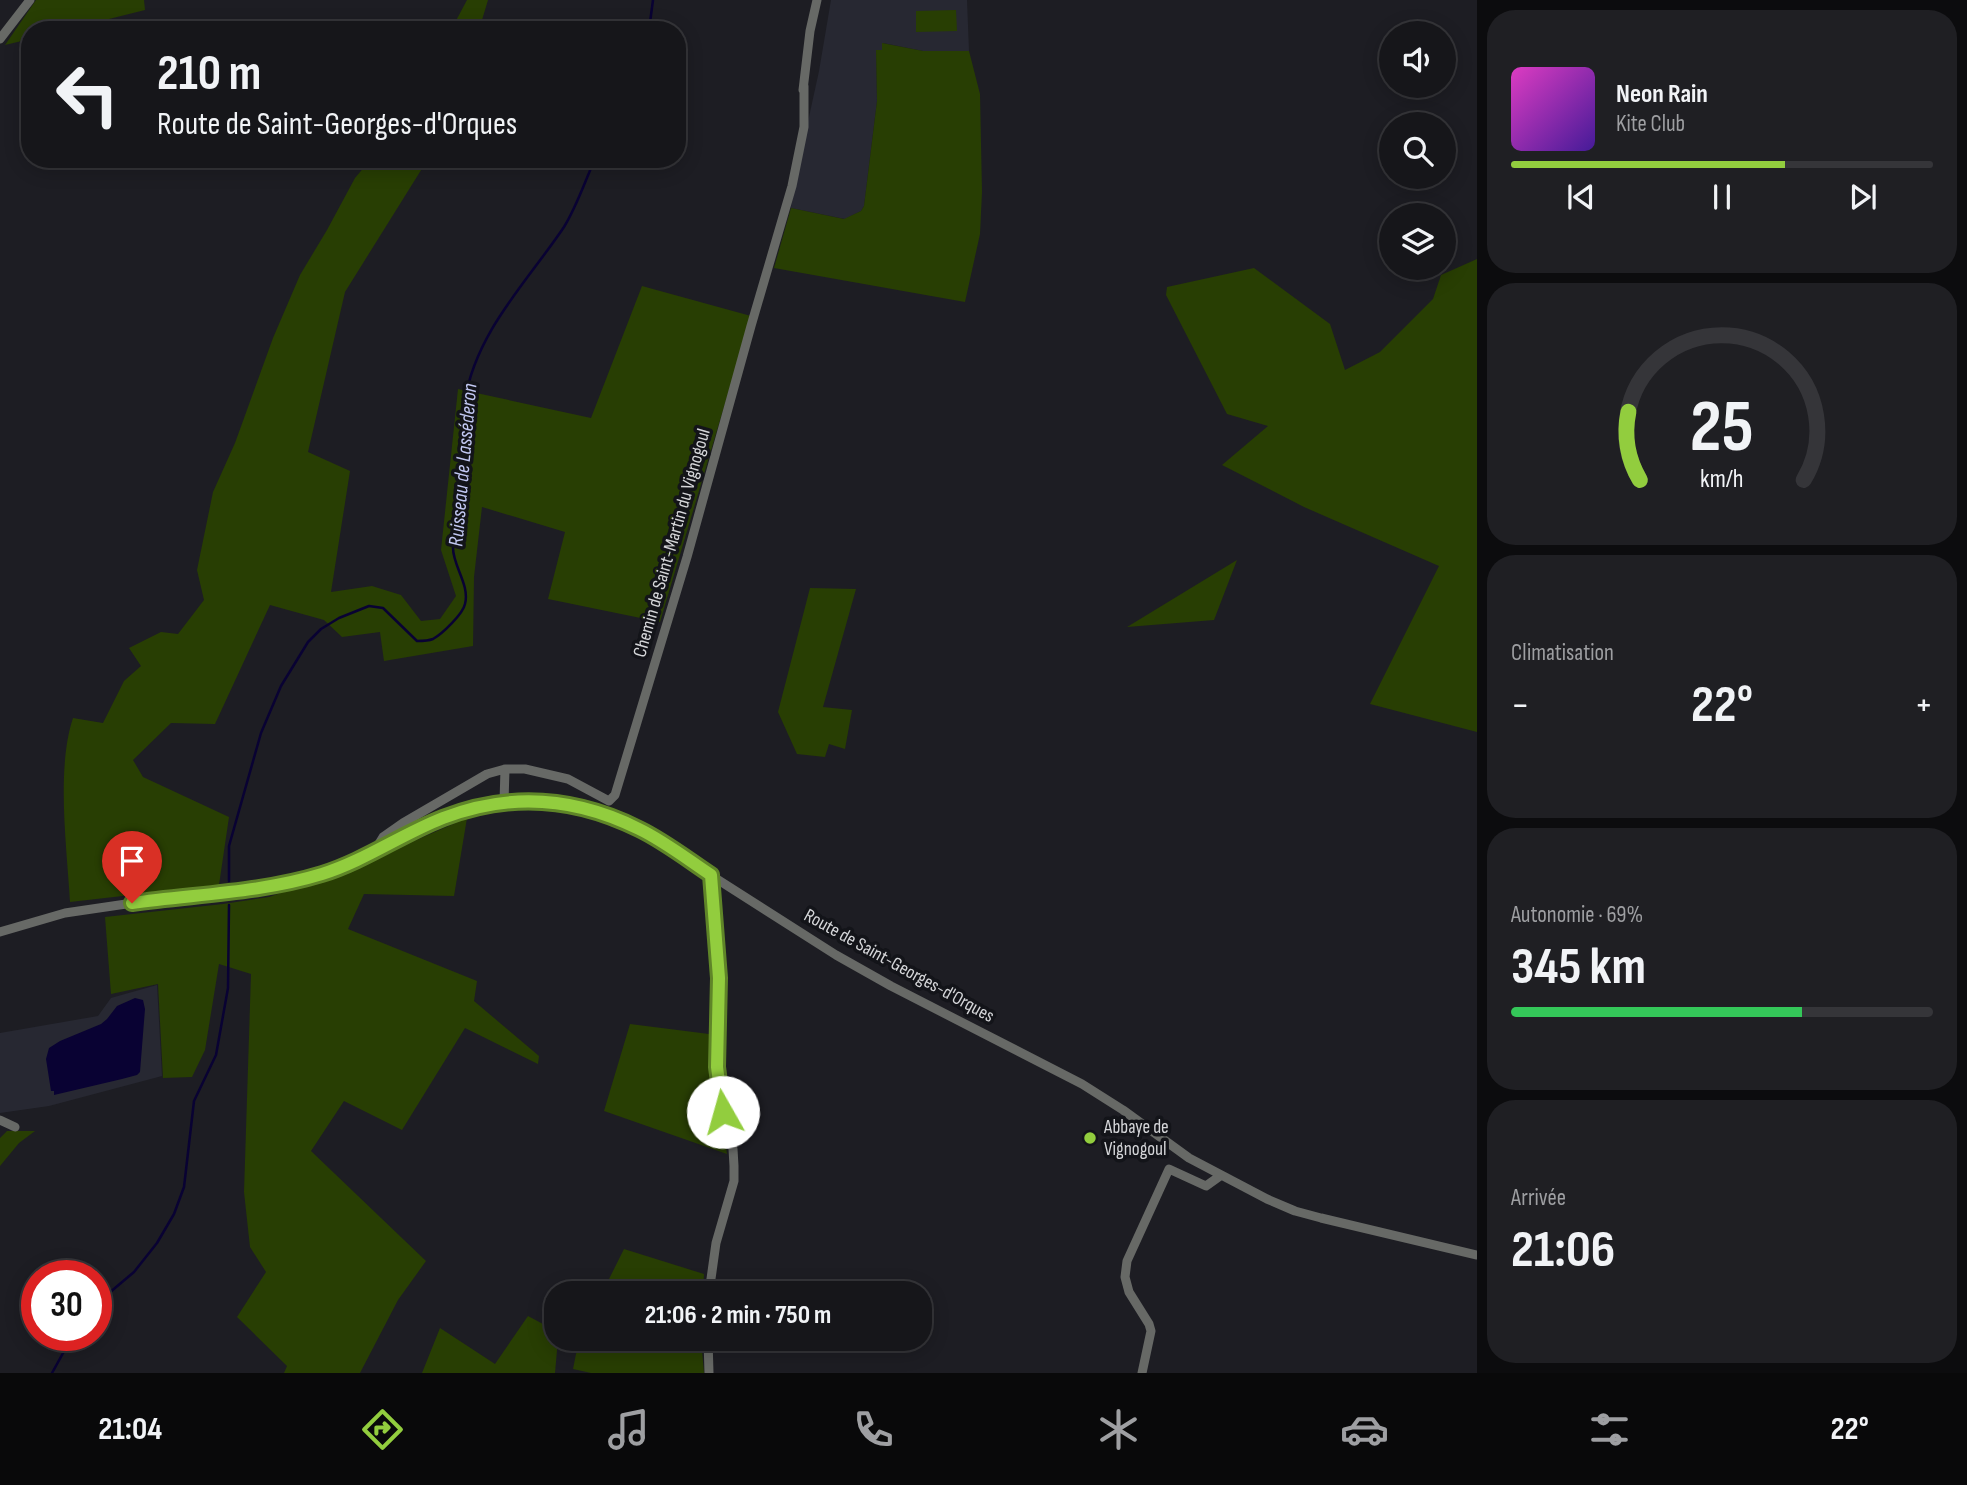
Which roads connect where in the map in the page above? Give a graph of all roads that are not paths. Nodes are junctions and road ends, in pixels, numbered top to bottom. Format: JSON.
{"nodes":[{"id":1,"x":30,"y":0,"type":"edge"},
{"id":2,"x":817,"y":0,"type":"edge"},
{"id":3,"x":0,"y":39,"type":"edge"},
{"id":4,"x":505,"y":769,"type":"junction"},
{"id":5,"x":504,"y":802,"type":"junction"},
{"id":6,"x":375,"y":850,"type":"junction"},
{"id":7,"x":711,"y":875,"type":"junction"},
{"id":8,"x":0,"y":932,"type":"edge"},
{"id":9,"x":0,"y":1120,"type":"edge"},
{"id":10,"x":15,"y":1126,"type":"dead end"},
{"id":11,"x":1220,"y":1175,"type":"junction"},
{"id":12,"x":1477,"y":1255,"type":"edge"},
{"id":13,"x":711,"y":1281,"type":"edge"},
{"id":14,"x":708,"y":1351,"type":"edge"},
{"id":15,"x":709,"y":1373,"type":"edge"},
{"id":16,"x":1142,"y":1373,"type":"edge"}],
"edges":[{"from":1,"to":3,"type":"street"},
{"from":2,"to":4,"type":"street","name":"Chemin de Saint-Martin du Vignogoul"},
{"from":4,"to":5,"type":"street"},
{"from":4,"to":6,"type":"street","name":"Chemin de Saint-Martin du Vignogoul"},
{"from":5,"to":6,"type":"street","name":"Route de Saint-Georges-d'Orques"},
{"from":5,"to":7,"type":"street","name":"Route de Saint-Georges-d'Orques"},
{"from":6,"to":8,"type":"street","name":"Route de Saint-Georges-d'Orques"},
{"from":7,"to":11,"type":"street","name":"Route de Saint-Georges-d'Orques"},
{"from":7,"to":13,"type":"street"},
{"from":9,"to":10,"type":"street"},
{"from":11,"to":12,"type":"street","name":"Route de Saint-Georges-d'Orques"},
{"from":11,"to":16,"type":"street"},
{"from":14,"to":15,"type":"street"}]}
